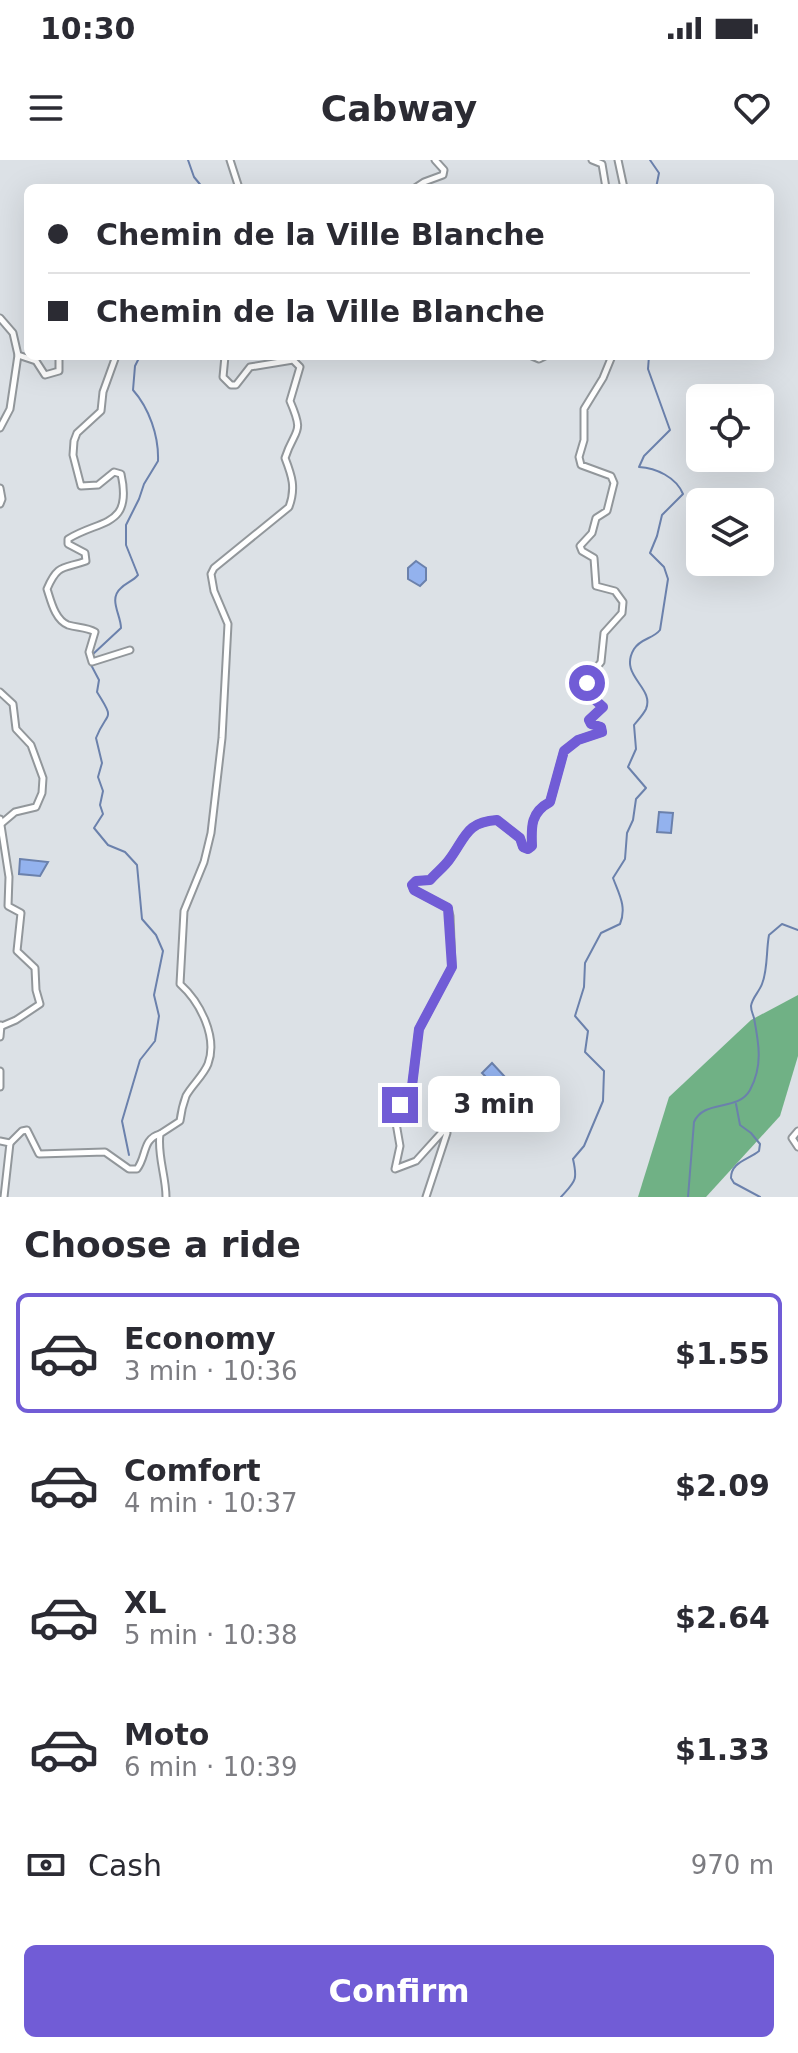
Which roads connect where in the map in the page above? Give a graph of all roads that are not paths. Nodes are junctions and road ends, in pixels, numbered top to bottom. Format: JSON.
{"nodes":[{"id":1,"x":230,"y":160,"type":"edge"},
{"id":2,"x":435,"y":160,"type":"edge"},
{"id":3,"x":592,"y":160,"type":"edge"},
{"id":4,"x":618,"y":160,"type":"edge"},
{"id":5,"x":238,"y":184,"type":"edge"},
{"id":6,"x":421,"y":184,"type":"edge"},
{"id":7,"x":605,"y":184,"type":"edge"},
{"id":8,"x":623,"y":184,"type":"edge"},
{"id":9,"x":0,"y":318,"type":"edge"},
{"id":10,"x":18,"y":355,"type":"junction"},
{"id":11,"x":24,"y":357,"type":"edge"},
{"id":12,"x":33,"y":360,"type":"edge"},
{"id":13,"x":59,"y":360,"type":"edge"},
{"id":14,"x":115,"y":360,"type":"edge"},
{"id":15,"x":225,"y":360,"type":"edge"},
{"id":16,"x":293,"y":360,"type":"edge"},
{"id":17,"x":293,"y":360,"type":"edge"},
{"id":18,"x":610,"y":360,"type":"edge"},
{"id":19,"x":0,"y":428,"type":"edge"},
{"id":20,"x":0,"y":488,"type":"edge"},
{"id":21,"x":0,"y":504,"type":"edge"},
{"id":22,"x":130,"y":650,"type":"dead end"},
{"id":23,"x":0,"y":692,"type":"edge"},
{"id":24,"x":1,"y":821,"type":"edge"},
{"id":25,"x":1,"y":1025,"type":"edge"},
{"id":26,"x":0,"y":1037,"type":"edge"},
{"id":27,"x":0,"y":1071,"type":"edge"},
{"id":28,"x":0,"y":1087,"type":"edge"},
{"id":29,"x":798,"y":1131,"type":"edge"},
{"id":30,"x":160,"y":1134,"type":"junction"},
{"id":31,"x":0,"y":1141,"type":"edge"},
{"id":32,"x":10,"y":1143,"type":"junction"},
{"id":33,"x":798,"y":1147,"type":"edge"},
{"id":34,"x":4,"y":1197,"type":"edge"},
{"id":35,"x":166,"y":1197,"type":"edge"},
{"id":36,"x":426,"y":1197,"type":"edge"}],
"edges":[{"from":1,"to":5,"type":"street"},
{"from":2,"to":6,"type":"street"},
{"from":3,"to":7,"type":"street"},
{"from":4,"to":8,"type":"street"},
{"from":9,"to":10,"type":"street"},
{"from":10,"to":11,"type":"street"},
{"from":10,"to":19,"type":"street"},
{"from":12,"to":13,"type":"street"},
{"from":14,"to":22,"type":"street"},
{"from":15,"to":17,"type":"street"},
{"from":16,"to":30,"type":"street"},
{"from":18,"to":36,"type":"street"},
{"from":20,"to":21,"type":"street"},
{"from":23,"to":24,"type":"street"},
{"from":24,"to":25,"type":"street"},
{"from":25,"to":26,"type":"street"},
{"from":27,"to":28,"type":"street"},
{"from":29,"to":33,"type":"street"},
{"from":30,"to":32,"type":"street"},
{"from":30,"to":35,"type":"street"},
{"from":31,"to":32,"type":"street"},
{"from":32,"to":34,"type":"street"}]}
